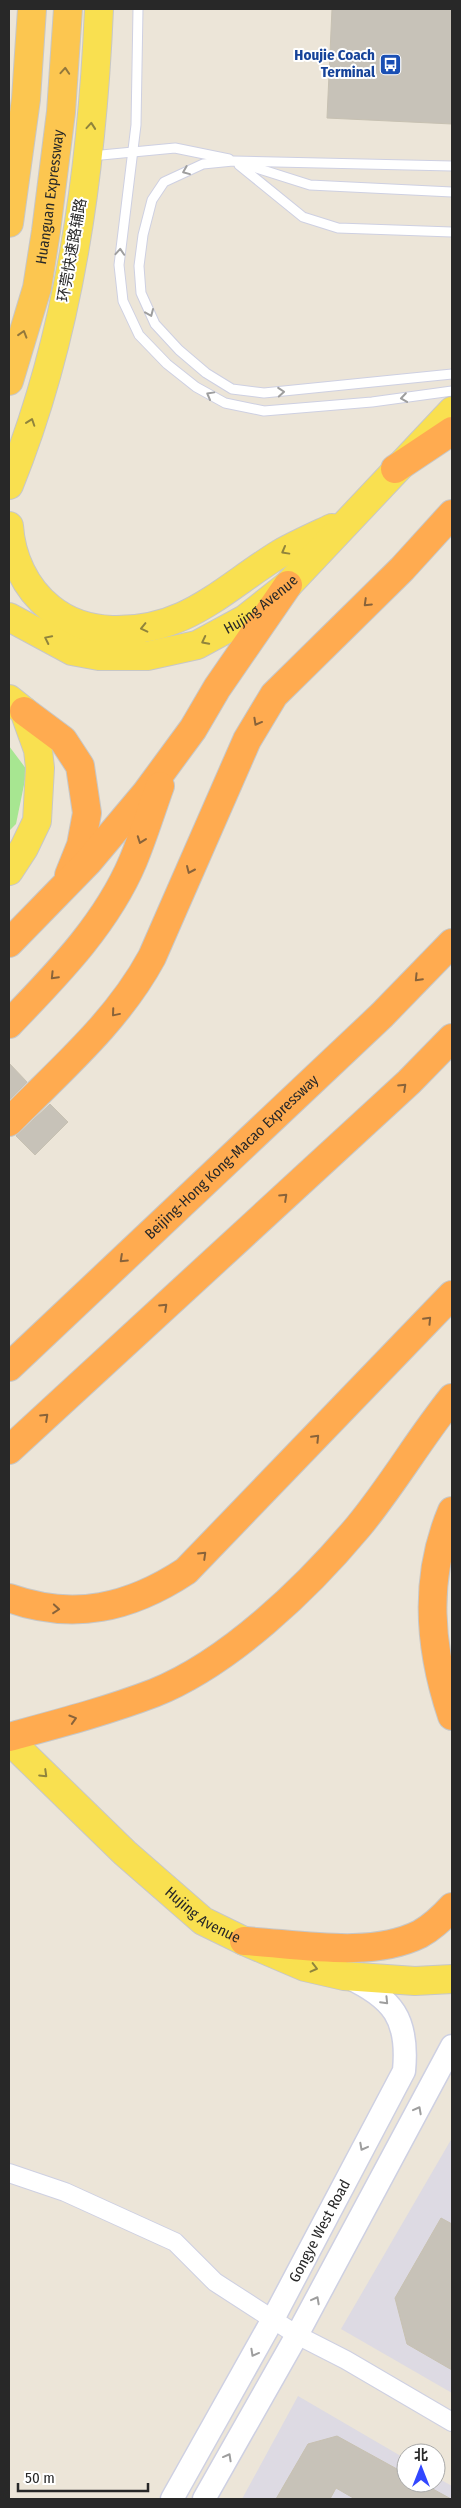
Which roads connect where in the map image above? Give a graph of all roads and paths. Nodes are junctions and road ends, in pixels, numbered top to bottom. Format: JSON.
{"nodes":[{"id":1,"x":32,"y":9,"type":"edge"},
{"id":2,"x":68,"y":9,"type":"edge"},
{"id":3,"x":99,"y":9,"type":"edge"},
{"id":4,"x":138,"y":9,"type":"edge"},
{"id":5,"x":133,"y":152,"type":"junction"},
{"id":6,"x":88,"y":156,"type":"junction"},
{"id":7,"x":233,"y":161,"type":"junction"},
{"id":8,"x":452,"y":166,"type":"edge"},
{"id":9,"x":452,"y":192,"type":"edge"},
{"id":10,"x":9,"y":223,"type":"edge"},
{"id":11,"x":452,"y":232,"type":"edge"},
{"id":12,"x":452,"y":374,"type":"edge"},
{"id":13,"x":9,"y":381,"type":"edge"},
{"id":14,"x":452,"y":391,"type":"edge"},
{"id":15,"x":452,"y":411,"type":"edge"},
{"id":16,"x":452,"y":431,"type":"edge"},
{"id":17,"x":395,"y":469,"type":"junction"},
{"id":18,"x":12,"y":476,"type":"edge"},
{"id":19,"x":9,"y":504,"type":"edge"},
{"id":20,"x":452,"y":514,"type":"edge"},
{"id":21,"x":345,"y":522,"type":"junction"},
{"id":22,"x":9,"y":526,"type":"edge"},
{"id":23,"x":288,"y":584,"type":"junction"},
{"id":24,"x":9,"y":617,"type":"edge"},
{"id":25,"x":14,"y":706,"type":"edge"},
{"id":26,"x":170,"y":762,"type":"junction"},
{"id":27,"x":9,"y":871,"type":"edge"},
{"id":28,"x":64,"y":888,"type":"junction"},
{"id":29,"x":9,"y":943,"type":"edge"},
{"id":30,"x":452,"y":943,"type":"edge"},
{"id":31,"x":9,"y":1024,"type":"edge"},
{"id":32,"x":452,"y":1038,"type":"edge"},
{"id":33,"x":9,"y":1122,"type":"edge"},
{"id":34,"x":452,"y":1295,"type":"edge"},
{"id":35,"x":9,"y":1367,"type":"edge"},
{"id":36,"x":452,"y":1398,"type":"edge"},
{"id":37,"x":9,"y":1450,"type":"edge"},
{"id":38,"x":452,"y":1512,"type":"edge"},
{"id":39,"x":9,"y":1598,"type":"edge"},
{"id":40,"x":452,"y":1716,"type":"edge"},
{"id":41,"x":9,"y":1738,"type":"edge"},
{"id":42,"x":452,"y":1907,"type":"edge"},
{"id":43,"x":244,"y":1941,"type":"junction"},
{"id":44,"x":344,"y":1976,"type":"junction"},
{"id":45,"x":452,"y":1979,"type":"edge"},
{"id":46,"x":452,"y":2046,"type":"edge"},
{"id":47,"x":9,"y":2172,"type":"edge"},
{"id":48,"x":273,"y":2319,"type":"junction"},
{"id":49,"x":297,"y":2334,"type":"junction"},
{"id":50,"x":452,"y":2422,"type":"edge"},
{"id":51,"x":172,"y":2499,"type":"edge"},
{"id":52,"x":204,"y":2499,"type":"edge"}],
"edges":[{"from":1,"to":10,"type":"highway"},
{"from":13,"to":2,"type":"highway","name":"Huanguan Expressway","one_way":true},
{"from":6,"to":3,"type":"main road","name":"环莞快速路辅路","one_way":true},
{"from":4,"to":5,"type":"lane"},
{"from":5,"to":6,"type":"lane"},
{"from":5,"to":7,"type":"lane"},
{"from":14,"to":5,"type":"lane","one_way":true},
{"from":18,"to":6,"type":"main road","name":"环莞快速路辅路","one_way":true},
{"from":7,"to":8,"type":"lane"},
{"from":7,"to":9,"type":"lane"},
{"from":7,"to":11,"type":"lane"},
{"from":7,"to":12,"type":"lane","one_way":true},
{"from":15,"to":17,"type":"main road","name":"Hujing Avenue"},
{"from":16,"to":17,"type":"highway"},
{"from":17,"to":21,"type":"main road","name":"Hujing Avenue"},
{"from":18,"to":19,"type":"main road","name":"环莞快速路辅路"},
{"from":20,"to":33,"type":"highway","one_way":true},
{"from":21,"to":22,"type":"main road","one_way":true},
{"from":21,"to":23,"type":"main road","name":"Hujing Avenue"},
{"from":23,"to":24,"type":"main road","name":"Hujing Avenue","one_way":true},
{"from":23,"to":26,"type":"highway"},
{"from":25,"to":27,"type":"main road"},
{"from":25,"to":28,"type":"highway"},
{"from":26,"to":28,"type":"highway"},
{"from":26,"to":31,"type":"highway","one_way":true},
{"from":28,"to":29,"type":"highway"},
{"from":30,"to":35,"type":"highway","name":"Beijing-Hong Kong-Macao Expressway","one_way":true},
{"from":37,"to":32,"type":"highway","one_way":true},
{"from":39,"to":34,"type":"highway","one_way":true},
{"from":41,"to":36,"type":"highway","one_way":true},
{"from":38,"to":40,"type":"highway"},
{"from":41,"to":43,"type":"main road","name":"Hujing Avenue","one_way":true},
{"from":42,"to":43,"type":"highway"},
{"from":43,"to":44,"type":"main road","name":"Hujing Avenue","one_way":true},
{"from":44,"to":45,"type":"main road","name":"Hujing Avenue"},
{"from":44,"to":48,"type":"street","name":"Gongye West Road","one_way":true},
{"from":49,"to":46,"type":"street","name":"Gongye West Road","one_way":true},
{"from":47,"to":48,"type":"street"},
{"from":48,"to":49,"type":"street"},
{"from":48,"to":51,"type":"street","name":"Gongye West Road","one_way":true},
{"from":49,"to":50,"type":"street"},
{"from":52,"to":49,"type":"street","name":"Gongye West Road","one_way":true}]}
